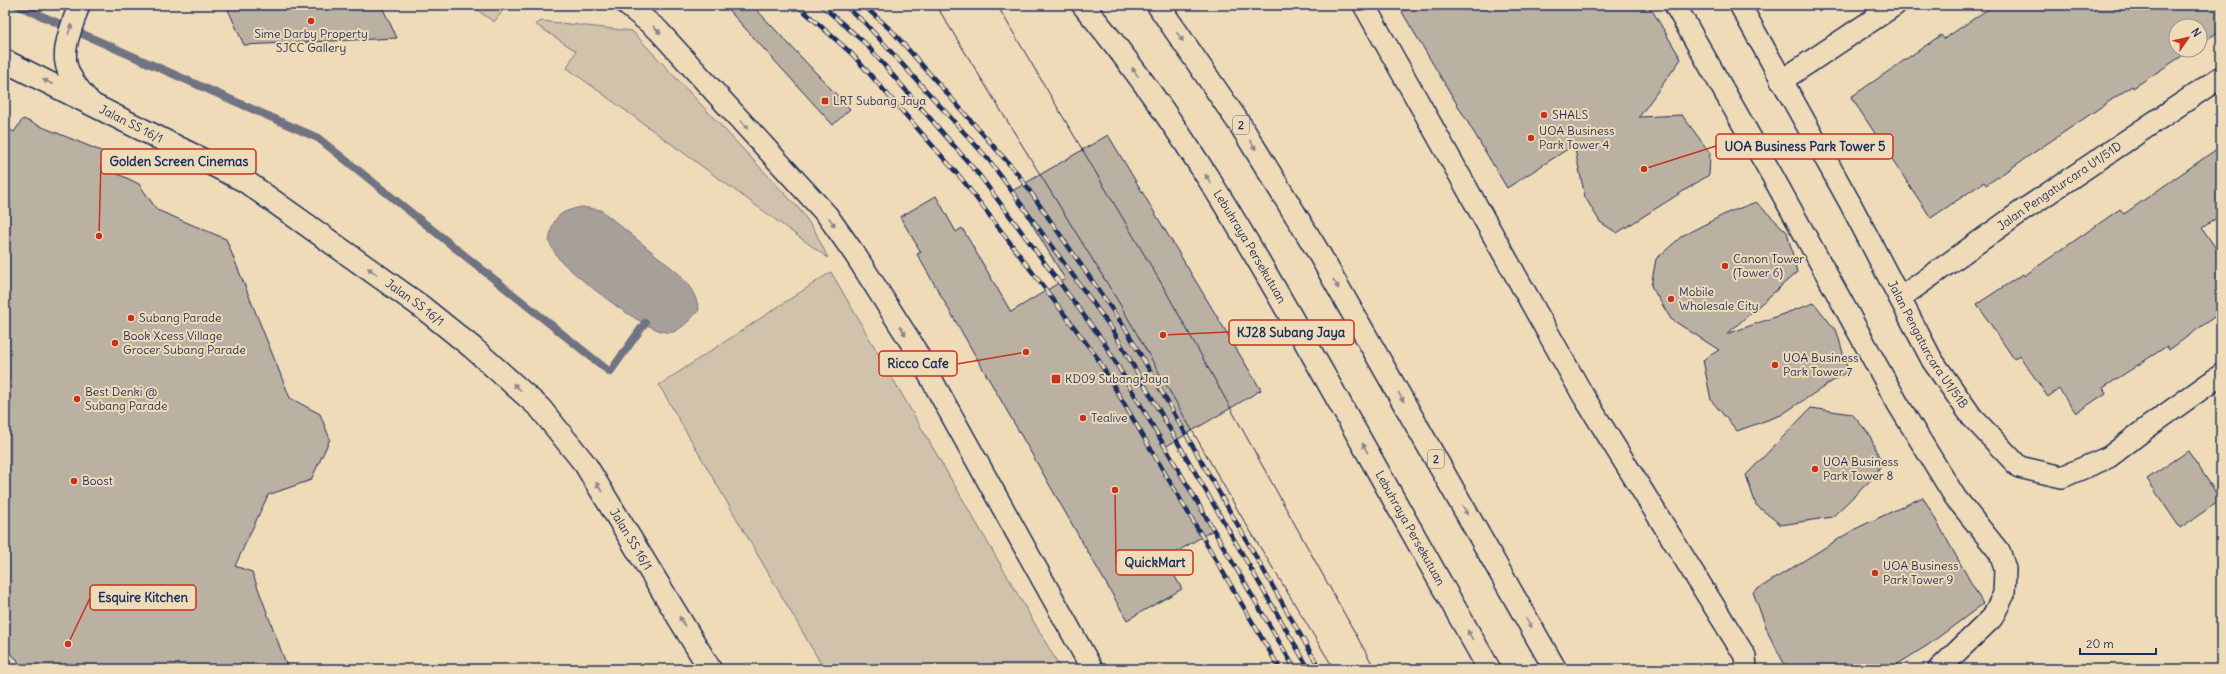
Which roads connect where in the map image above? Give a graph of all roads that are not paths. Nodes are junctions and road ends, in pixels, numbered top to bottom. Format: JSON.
{"nodes":[{"id":1,"x":79,"y":5,"type":"edge"},
{"id":2,"x":627,"y":5,"type":"edge"},
{"id":3,"x":1083,"y":5,"type":"edge"},
{"id":4,"x":1158,"y":5,"type":"edge"},
{"id":5,"x":1364,"y":5,"type":"edge"},
{"id":6,"x":1675,"y":5,"type":"edge"},
{"id":7,"x":1740,"y":5,"type":"edge"},
{"id":8,"x":1895,"y":5,"type":"edge"},
{"id":9,"x":5,"y":61,"type":"edge"},
{"id":10,"x":2221,"y":77,"type":"edge"},
{"id":11,"x":1781,"y":81,"type":"junction"},
{"id":12,"x":95,"y":106,"type":"junction"},
{"id":13,"x":1900,"y":298,"type":"junction"},
{"id":14,"x":2221,"y":375,"type":"edge"},
{"id":15,"x":705,"y":664,"type":"edge"},
{"id":16,"x":1092,"y":669,"type":"edge"},
{"id":17,"x":1489,"y":669,"type":"edge"},
{"id":18,"x":1555,"y":669,"type":"edge"},
{"id":19,"x":1746,"y":669,"type":"edge"},
{"id":20,"x":1939,"y":669,"type":"edge"}],
"edges":[{"from":12,"to":1,"type":"street","one_way":true},
{"from":2,"to":16,"type":"street","one_way":true},
{"from":17,"to":3,"type":"main road","name":"Lebuhraya Persekutuan","one_way":true},
{"from":4,"to":18,"type":"main road","number":"2","one_way":true},
{"from":5,"to":19,"type":"street"},
{"from":6,"to":20,"type":"street"},
{"from":7,"to":11,"type":"street","name":"Jalan Pengaturcara U1/51B"},
{"from":8,"to":11,"type":"street"},
{"from":12,"to":9,"type":"main road","name":"Jalan SS 16/1","one_way":true},
{"from":10,"to":13,"type":"street","name":"Jalan Pengaturcara U1/51D"},
{"from":11,"to":13,"type":"street","name":"Jalan Pengaturcara U1/51B"},
{"from":15,"to":12,"type":"main road","name":"Jalan SS 16/1","one_way":true},
{"from":13,"to":14,"type":"street","name":"Jalan Pengaturcara U1/51B"}]}
